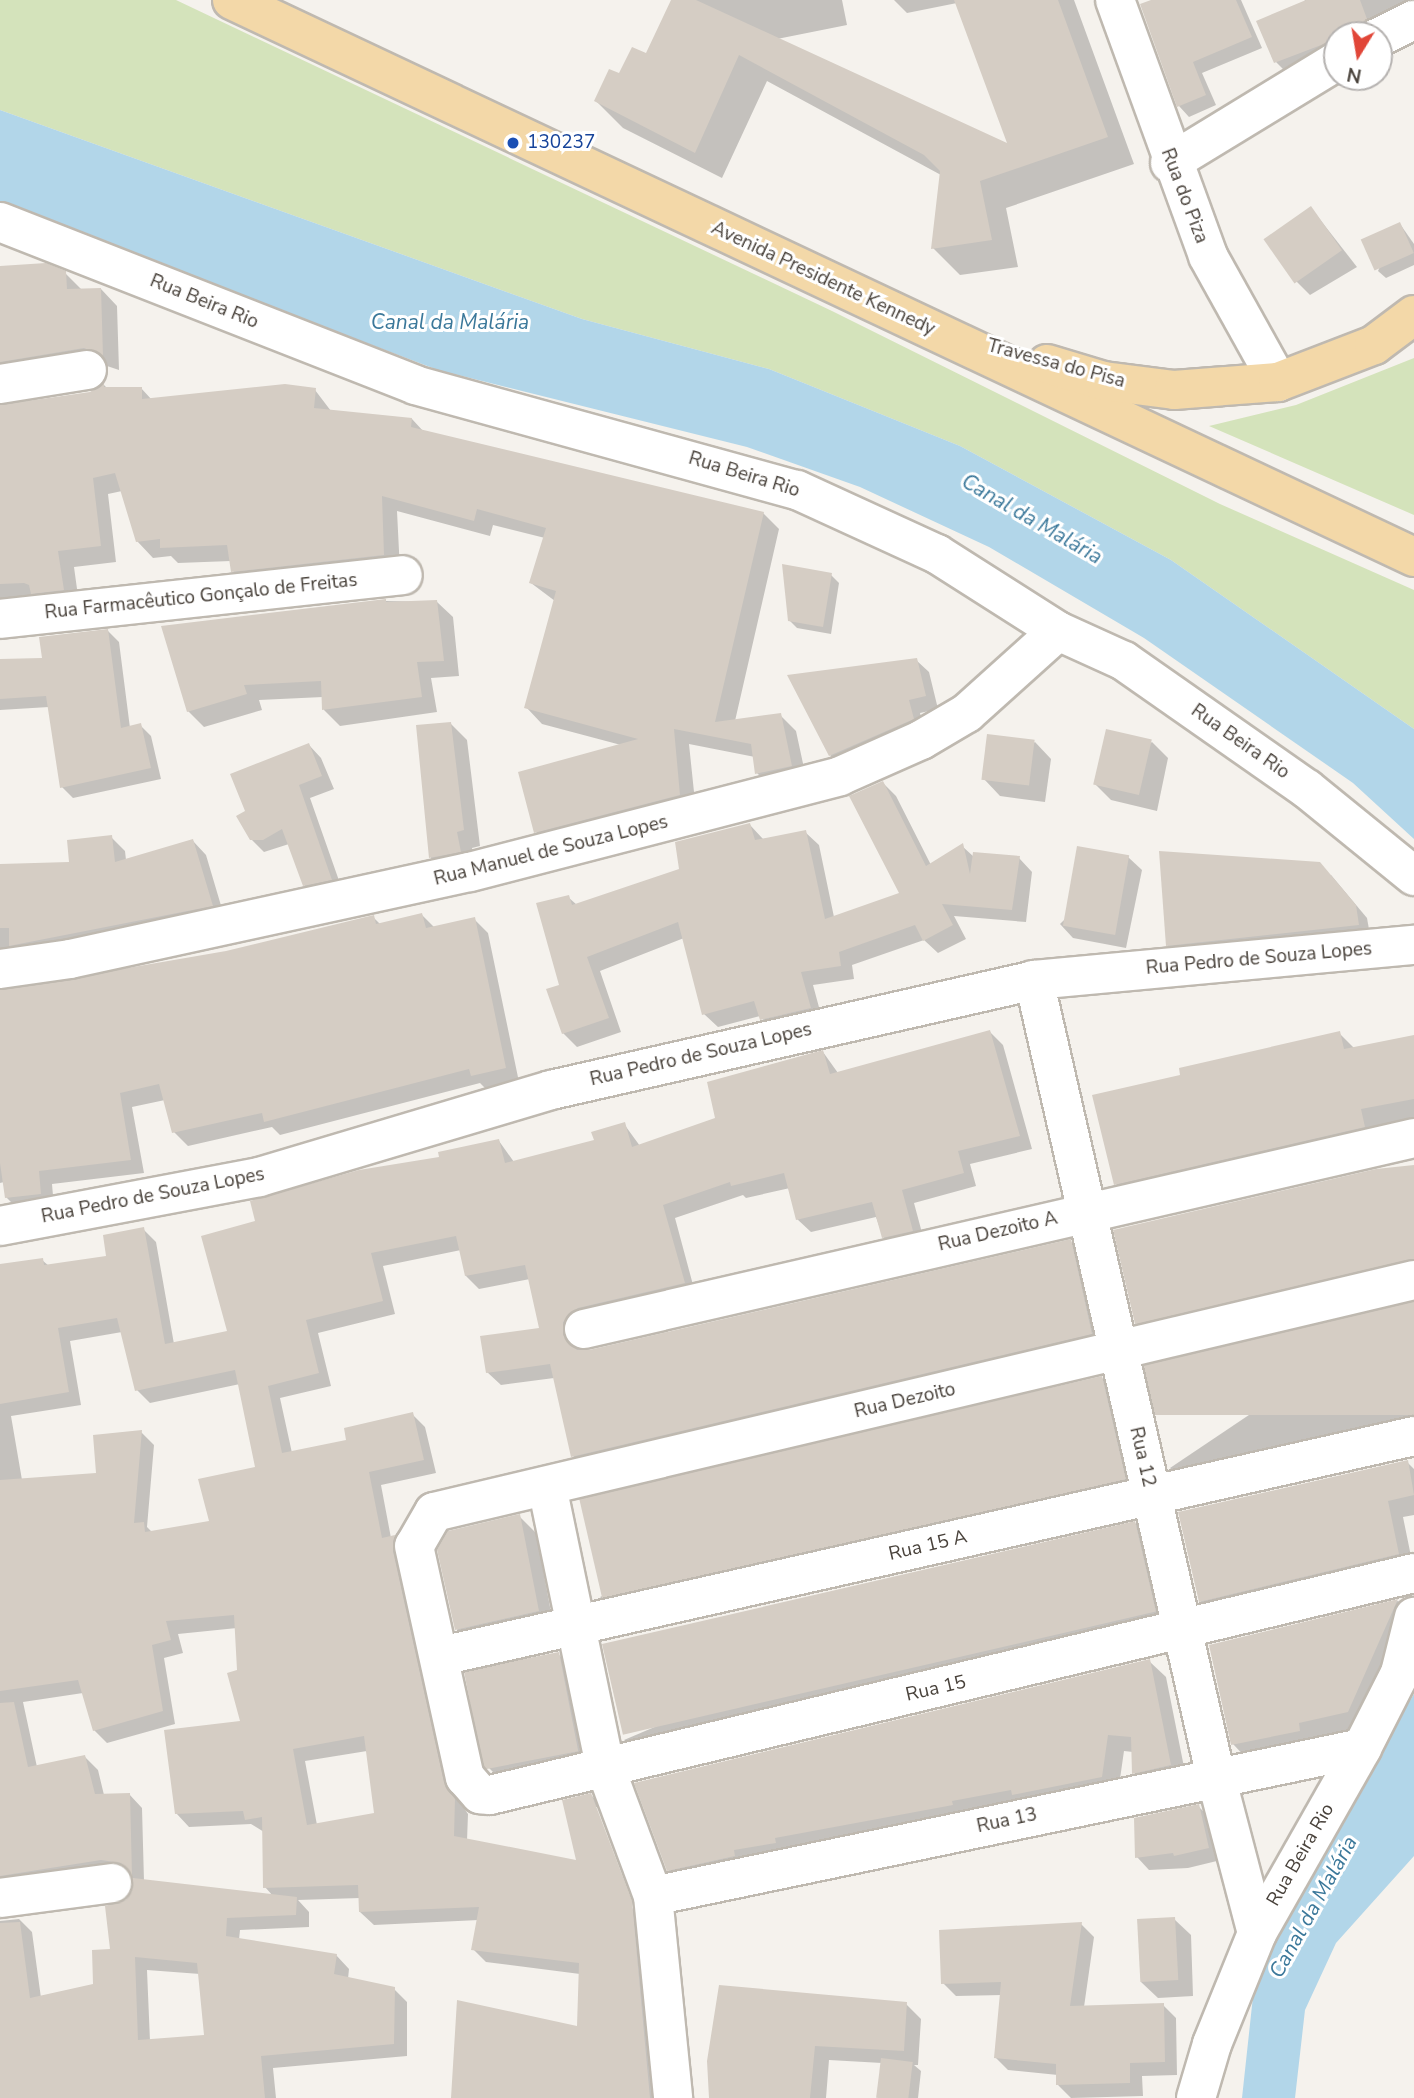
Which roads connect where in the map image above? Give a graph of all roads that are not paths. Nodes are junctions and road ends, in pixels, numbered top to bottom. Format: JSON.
{"nodes":[{"id":1,"x":232,"y":0,"type":"edge"},
{"id":2,"x":1115,"y":0,"type":"edge"},
{"id":3,"x":1414,"y":20,"type":"edge"},
{"id":4,"x":1393,"y":30,"type":"edge"},
{"id":5,"x":1323,"y":70,"type":"edge"},
{"id":6,"x":1170,"y":163,"type":"junction"},
{"id":7,"x":0,"y":222,"type":"edge"},
{"id":8,"x":1414,"y":314,"type":"edge"},
{"id":9,"x":935,"y":330,"type":"junction"},
{"id":10,"x":87,"y":370,"type":"dead end"},
{"id":11,"x":1278,"y":382,"type":"junction"},
{"id":12,"x":0,"y":384,"type":"edge"},
{"id":13,"x":1414,"y":557,"type":"edge"},
{"id":14,"x":402,"y":575,"type":"dead end"},
{"id":15,"x":0,"y":619,"type":"edge"},
{"id":16,"x":1058,"y":631,"type":"junction"},
{"id":17,"x":1414,"y":876,"type":"edge"},
{"id":18,"x":1414,"y":945,"type":"edge"},
{"id":19,"x":0,"y":968,"type":"edge"},
{"id":20,"x":1034,"y":980,"type":"junction"},
{"id":21,"x":1414,"y":1138,"type":"edge"},
{"id":22,"x":1086,"y":1211,"type":"junction"},
{"id":23,"x":0,"y":1226,"type":"edge"},
{"id":24,"x":1414,"y":1280,"type":"edge"},
{"id":25,"x":584,"y":1329,"type":"dead end"},
{"id":26,"x":1118,"y":1350,"type":"junction"},
{"id":27,"x":1414,"y":1436,"type":"edge"},
{"id":28,"x":547,"y":1486,"type":"junction"},
{"id":29,"x":1151,"y":1495,"type":"junction"},
{"id":30,"x":1414,"y":1573,"type":"edge"},
{"id":31,"x":1414,"y":1617,"type":"edge"},
{"id":32,"x":576,"y":1626,"type":"junction"},
{"id":33,"x":1182,"y":1630,"type":"junction"},
{"id":34,"x":441,"y":1656,"type":"junction"},
{"id":35,"x":1362,"y":1748,"type":"junction"},
{"id":36,"x":606,"y":1767,"type":"junction"},
{"id":37,"x":1216,"y":1777,"type":"junction"},
{"id":38,"x":112,"y":1883,"type":"dead end"},
{"id":39,"x":653,"y":1896,"type":"junction"},
{"id":40,"x":0,"y":1898,"type":"edge"},
{"id":41,"x":1257,"y":1933,"type":"junction"},
{"id":42,"x":673,"y":2098,"type":"edge"},
{"id":43,"x":1196,"y":2098,"type":"edge"}],
"edges":[{"from":1,"to":9,"type":"main road","name":"Avenida Presidente Kennedy"},
{"from":2,"to":6,"type":"street","name":"Rua do Piza"},
{"from":3,"to":4,"type":"street"},
{"from":5,"to":6,"type":"street"},
{"from":6,"to":11,"type":"street","name":"Rua do Piza"},
{"from":7,"to":16,"type":"street","name":"Rua Beira Rio"},
{"from":8,"to":11,"type":"main road","name":"Travessa do Pisa"},
{"from":9,"to":11,"type":"main road","name":"Travessa do Pisa"},
{"from":9,"to":13,"type":"main road","name":"Avenida Presidente Kennedy"},
{"from":10,"to":12,"type":"street"},
{"from":14,"to":15,"type":"street","name":"Rua Farmacêutico Gonçalo de Freitas"},
{"from":16,"to":17,"type":"street","name":"Rua Beira Rio"},
{"from":16,"to":19,"type":"street","name":"Rua Manuel de Souza Lopes"},
{"from":18,"to":20,"type":"street","name":"Rua Pedro de Souza Lopes"},
{"from":20,"to":22,"type":"street","name":"Rua 12"},
{"from":20,"to":23,"type":"street","name":"Rua Pedro de Souza Lopes"},
{"from":21,"to":22,"type":"street","name":"Rua Dezoito A"},
{"from":22,"to":25,"type":"street","name":"Rua Dezoito A"},
{"from":22,"to":26,"type":"street","name":"Rua 12"},
{"from":24,"to":26,"type":"street","name":"Rua Dezoito"},
{"from":26,"to":28,"type":"street","name":"Rua Dezoito"},
{"from":26,"to":29,"type":"street","name":"Rua 12"},
{"from":27,"to":29,"type":"street","name":"Rua 15 A"},
{"from":28,"to":32,"type":"street"},
{"from":28,"to":34,"type":"street","name":"Rua Dezoito"},
{"from":29,"to":32,"type":"street","name":"Rua 15 A"},
{"from":29,"to":33,"type":"street","name":"Rua 12"},
{"from":30,"to":33,"type":"street","name":"Rua 15"},
{"from":31,"to":35,"type":"street","name":"Rua Beira Rio"},
{"from":32,"to":34,"type":"street","name":"Rua 15 A"},
{"from":32,"to":36,"type":"street"},
{"from":33,"to":36,"type":"street","name":"Rua 15"},
{"from":33,"to":37,"type":"street","name":"Rua 12"},
{"from":34,"to":36,"type":"street","name":"Rua 15"},
{"from":35,"to":37,"type":"street","name":"Rua 13"},
{"from":35,"to":41,"type":"street","name":"Rua Beira Rio"},
{"from":36,"to":39,"type":"street"},
{"from":37,"to":39,"type":"street","name":"Rua 13"},
{"from":37,"to":41,"type":"street","name":"Rua 12"},
{"from":38,"to":40,"type":"street"},
{"from":39,"to":42,"type":"street"},
{"from":41,"to":43,"type":"street","name":"Rua Beira Rio"}]}
